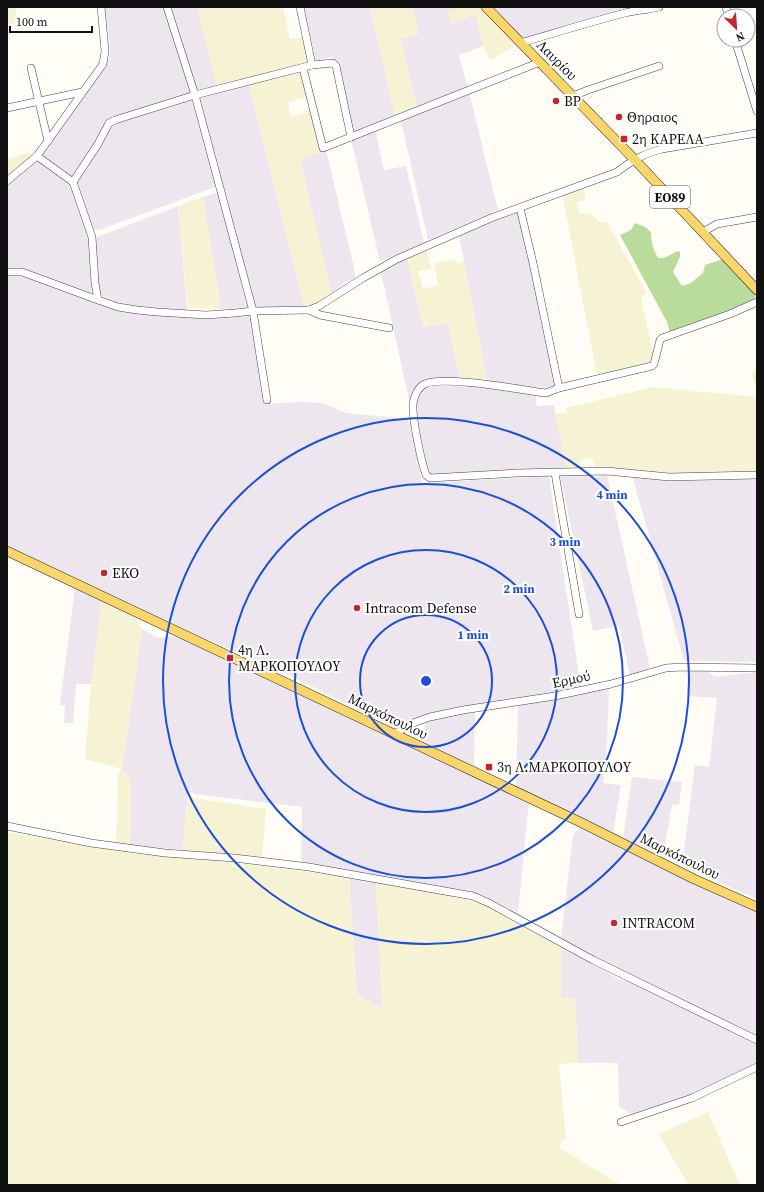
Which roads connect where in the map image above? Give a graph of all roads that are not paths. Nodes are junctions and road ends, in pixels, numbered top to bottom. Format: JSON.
{"nodes":[{"id":1,"x":100,"y":7,"type":"edge"},
{"id":2,"x":167,"y":7,"type":"edge"},
{"id":3,"x":300,"y":7,"type":"edge"},
{"id":4,"x":486,"y":7,"type":"edge"},
{"id":5,"x":659,"y":7,"type":"edge"},
{"id":6,"x":650,"y":8,"type":"edge"},
{"id":7,"x":520,"y":43,"type":"junction"},
{"id":8,"x":737,"y":48,"type":"edge"},
{"id":9,"x":540,"y":62,"type":"junction"},
{"id":10,"x":312,"y":65,"type":"junction"},
{"id":11,"x":659,"y":66,"type":"dead end"},
{"id":12,"x":31,"y":68,"type":"dead end"},
{"id":13,"x":303,"y":68,"type":"junction"},
{"id":14,"x":82,"y":92,"type":"junction"},
{"id":15,"x":196,"y":95,"type":"junction"},
{"id":16,"x":573,"y":96,"type":"junction"},
{"id":17,"x":38,"y":101,"type":"junction"},
{"id":18,"x":7,"y":108,"type":"edge"},
{"id":19,"x":757,"y":111,"type":"edge"},
{"id":20,"x":757,"y":133,"type":"edge"},
{"id":21,"x":352,"y":137,"type":"junction"},
{"id":22,"x":48,"y":141,"type":"junction"},
{"id":23,"x":37,"y":156,"type":"junction"},
{"id":24,"x":634,"y":159,"type":"junction"},
{"id":25,"x":7,"y":182,"type":"edge"},
{"id":26,"x":73,"y":182,"type":"junction"},
{"id":27,"x":520,"y":208,"type":"junction"},
{"id":28,"x":757,"y":217,"type":"edge"},
{"id":29,"x":703,"y":232,"type":"junction"},
{"id":30,"x":7,"y":272,"type":"edge"},
{"id":31,"x":757,"y":290,"type":"edge"},
{"id":32,"x":98,"y":300,"type":"junction"},
{"id":33,"x":757,"y":302,"type":"edge"},
{"id":34,"x":309,"y":310,"type":"junction"},
{"id":35,"x":253,"y":311,"type":"junction"},
{"id":36,"x":390,"y":328,"type":"dead end"},
{"id":37,"x":559,"y":388,"type":"junction"},
{"id":38,"x":267,"y":400,"type":"dead end"},
{"id":39,"x":555,"y":472,"type":"junction"},
{"id":40,"x":757,"y":476,"type":"edge"},
{"id":41,"x":7,"y":551,"type":"edge"},
{"id":42,"x":579,"y":614,"type":"dead end"},
{"id":43,"x":757,"y":668,"type":"edge"},
{"id":44,"x":394,"y":734,"type":"junction"},
{"id":45,"x":7,"y":826,"type":"edge"},
{"id":46,"x":757,"y":906,"type":"edge"},
{"id":47,"x":757,"y":1040,"type":"edge"},
{"id":48,"x":757,"y":1067,"type":"edge"},
{"id":49,"x":622,"y":1122,"type":"dead end"}],
"edges":[{"from":1,"to":14,"type":"street"},
{"from":2,"to":15,"type":"street"},
{"from":3,"to":10,"type":"street"},
{"from":4,"to":7,"type":"main road","name":"Λαυρίου","number":"ΕΟ89"},
{"from":5,"to":6,"type":"street"},
{"from":6,"to":7,"type":"street"},
{"from":7,"to":9,"type":"main road","name":"Λαυρίου","number":"ΕΟ89"},
{"from":8,"to":19,"type":"street"},
{"from":9,"to":16,"type":"main road","name":"Λαυρίου","number":"ΕΟ89"},
{"from":9,"to":21,"type":"street"},
{"from":10,"to":13,"type":"street"},
{"from":10,"to":21,"type":"street"},
{"from":11,"to":16,"type":"street"},
{"from":12,"to":17,"type":"street"},
{"from":13,"to":15,"type":"street"},
{"from":13,"to":21,"type":"street"},
{"from":14,"to":17,"type":"street"},
{"from":14,"to":22,"type":"street"},
{"from":15,"to":26,"type":"street"},
{"from":15,"to":35,"type":"street"},
{"from":16,"to":24,"type":"main road","name":"Λαυρίου","number":"ΕΟ89"},
{"from":17,"to":18,"type":"street"},
{"from":17,"to":22,"type":"street"},
{"from":20,"to":24,"type":"street"},
{"from":22,"to":23,"type":"street"},
{"from":23,"to":25,"type":"street"},
{"from":23,"to":26,"type":"street"},
{"from":24,"to":27,"type":"street"},
{"from":24,"to":29,"type":"main road","name":"Λαυρίου","number":"ΕΟ89"},
{"from":26,"to":32,"type":"street"},
{"from":27,"to":34,"type":"street"},
{"from":27,"to":37,"type":"street"},
{"from":28,"to":29,"type":"street"},
{"from":29,"to":31,"type":"main road","name":"Λαυρίου","number":"ΕΟ89"},
{"from":30,"to":32,"type":"street"},
{"from":32,"to":35,"type":"street"},
{"from":33,"to":37,"type":"street"},
{"from":34,"to":35,"type":"street"},
{"from":34,"to":36,"type":"street"},
{"from":35,"to":38,"type":"street"},
{"from":37,"to":39,"type":"street"},
{"from":39,"to":40,"type":"street"},
{"from":39,"to":42,"type":"street"},
{"from":41,"to":44,"type":"main road","name":"Μαρκόπουλου"},
{"from":43,"to":44,"type":"street","name":"Ερμού"},
{"from":44,"to":46,"type":"main road","name":"Μαρκόπουλου"},
{"from":45,"to":47,"type":"street"},
{"from":48,"to":49,"type":"street"}]}
